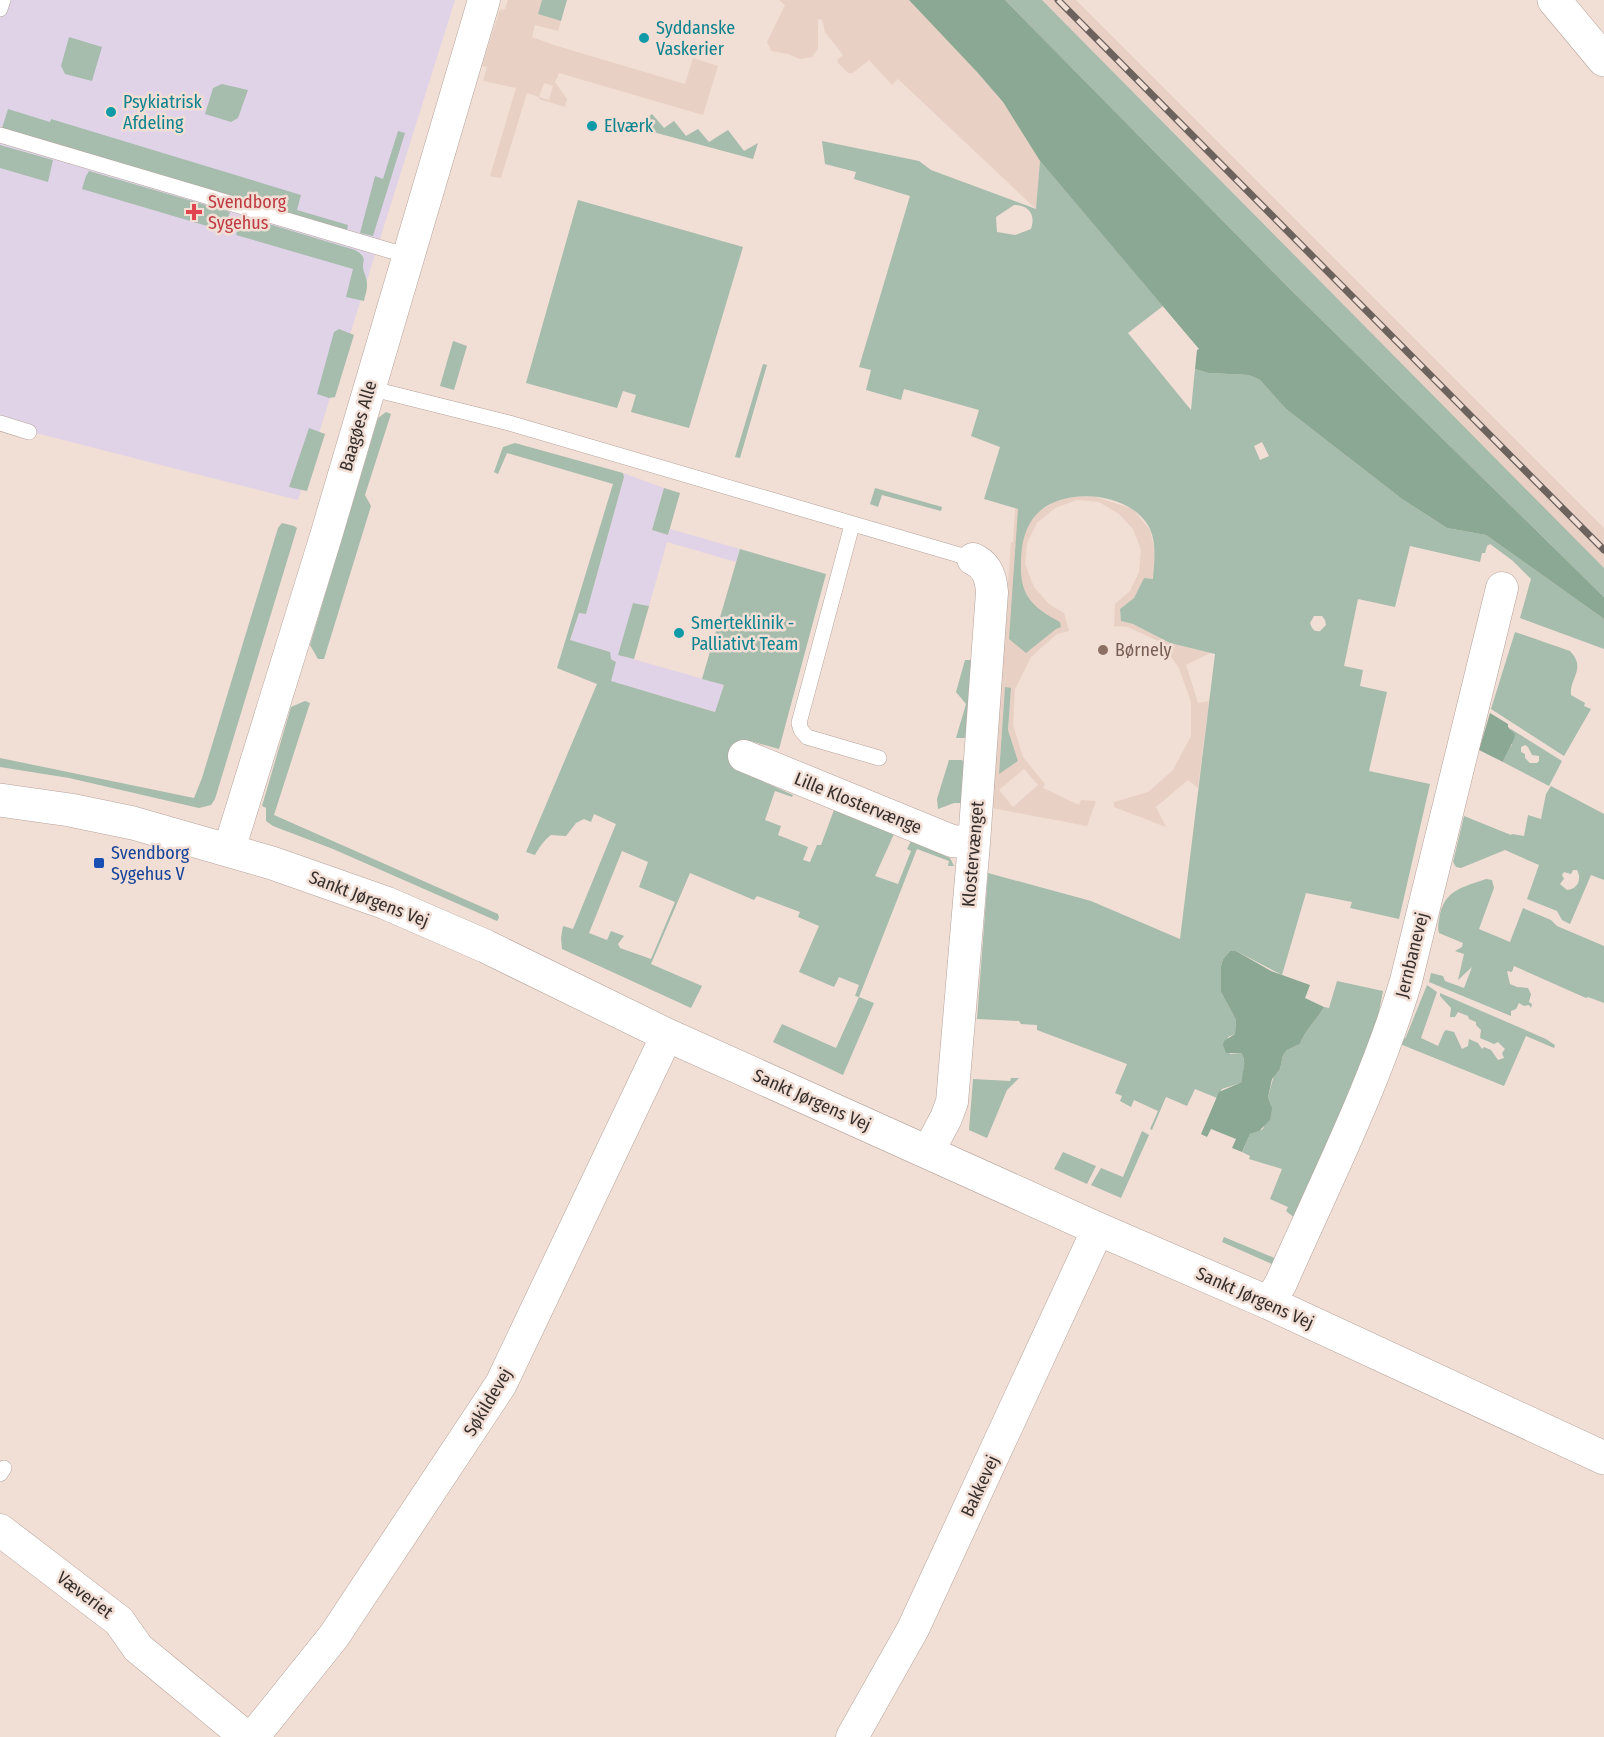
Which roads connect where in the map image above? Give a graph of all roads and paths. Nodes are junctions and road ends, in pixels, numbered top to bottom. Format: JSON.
{"nodes":[{"id":1,"x":3,"y":0,"type":"edge"},
{"id":2,"x":484,"y":0,"type":"edge"},
{"id":3,"x":1554,"y":0,"type":"edge"},
{"id":4,"x":0,"y":9,"type":"edge"},
{"id":5,"x":1604,"y":60,"type":"edge"},
{"id":6,"x":0,"y":135,"type":"edge"},
{"id":7,"x":408,"y":256,"type":"junction"},
{"id":8,"x":369,"y":388,"type":"junction"},
{"id":9,"x":0,"y":423,"type":"edge"},
{"id":10,"x":29,"y":432,"type":"dead end"},
{"id":11,"x":852,"y":525,"type":"junction"},
{"id":12,"x":973,"y":559,"type":"joint"},
{"id":13,"x":1502,"y":588,"type":"dead end"},
{"id":14,"x":744,"y":756,"type":"dead end"},
{"id":15,"x":879,"y":758,"type":"dead end"},
{"id":16,"x":0,"y":800,"type":"edge"},
{"id":17,"x":974,"y":843,"type":"junction"},
{"id":18,"x":229,"y":850,"type":"junction"},
{"id":19,"x":667,"y":1035,"type":"junction"},
{"id":20,"x":928,"y":1152,"type":"junction"},
{"id":21,"x":1098,"y":1229,"type":"junction"},
{"id":22,"x":1269,"y":1303,"type":"junction"},
{"id":23,"x":1604,"y":1458,"type":"edge"},
{"id":24,"x":0,"y":1530,"type":"edge"},
{"id":25,"x":246,"y":1737,"type":"edge"},
{"id":26,"x":254,"y":1737,"type":"edge"},
{"id":27,"x":852,"y":1737,"type":"edge"}],
"edges":[{"from":1,"to":4,"type":"lane"},
{"from":2,"to":7,"type":"street","name":"Baagøes Alle"},
{"from":3,"to":5,"type":"street"},
{"from":6,"to":7,"type":"lane"},
{"from":7,"to":8,"type":"street","name":"Baagøes Alle"},
{"from":8,"to":11,"type":"lane"},
{"from":8,"to":18,"type":"street","name":"Baagøes Alle"},
{"from":9,"to":10,"type":"lane"},
{"from":11,"to":12,"type":"lane"},
{"from":11,"to":15,"type":"lane"},
{"from":12,"to":17,"type":"street","name":"Klostervænget"},
{"from":13,"to":22,"type":"street","name":"Jernbanevej"},
{"from":14,"to":17,"type":"street","name":"Lille Klostervænge"},
{"from":16,"to":18,"type":"street","name":"Sankt Jørgens Vej"},
{"from":17,"to":20,"type":"street","name":"Klostervænget"},
{"from":18,"to":19,"type":"street","name":"Sankt Jørgens Vej"},
{"from":19,"to":20,"type":"street","name":"Sankt Jørgens Vej"},
{"from":19,"to":26,"type":"street","name":"Søkildevej"},
{"from":20,"to":21,"type":"street","name":"Sankt Jørgens Vej"},
{"from":21,"to":22,"type":"street","name":"Sankt Jørgens Vej"},
{"from":21,"to":27,"type":"street","name":"Bakkevej"},
{"from":22,"to":23,"type":"street","name":"Sankt Jørgens Vej"},
{"from":24,"to":25,"type":"street","name":"Væveriet"}]}
